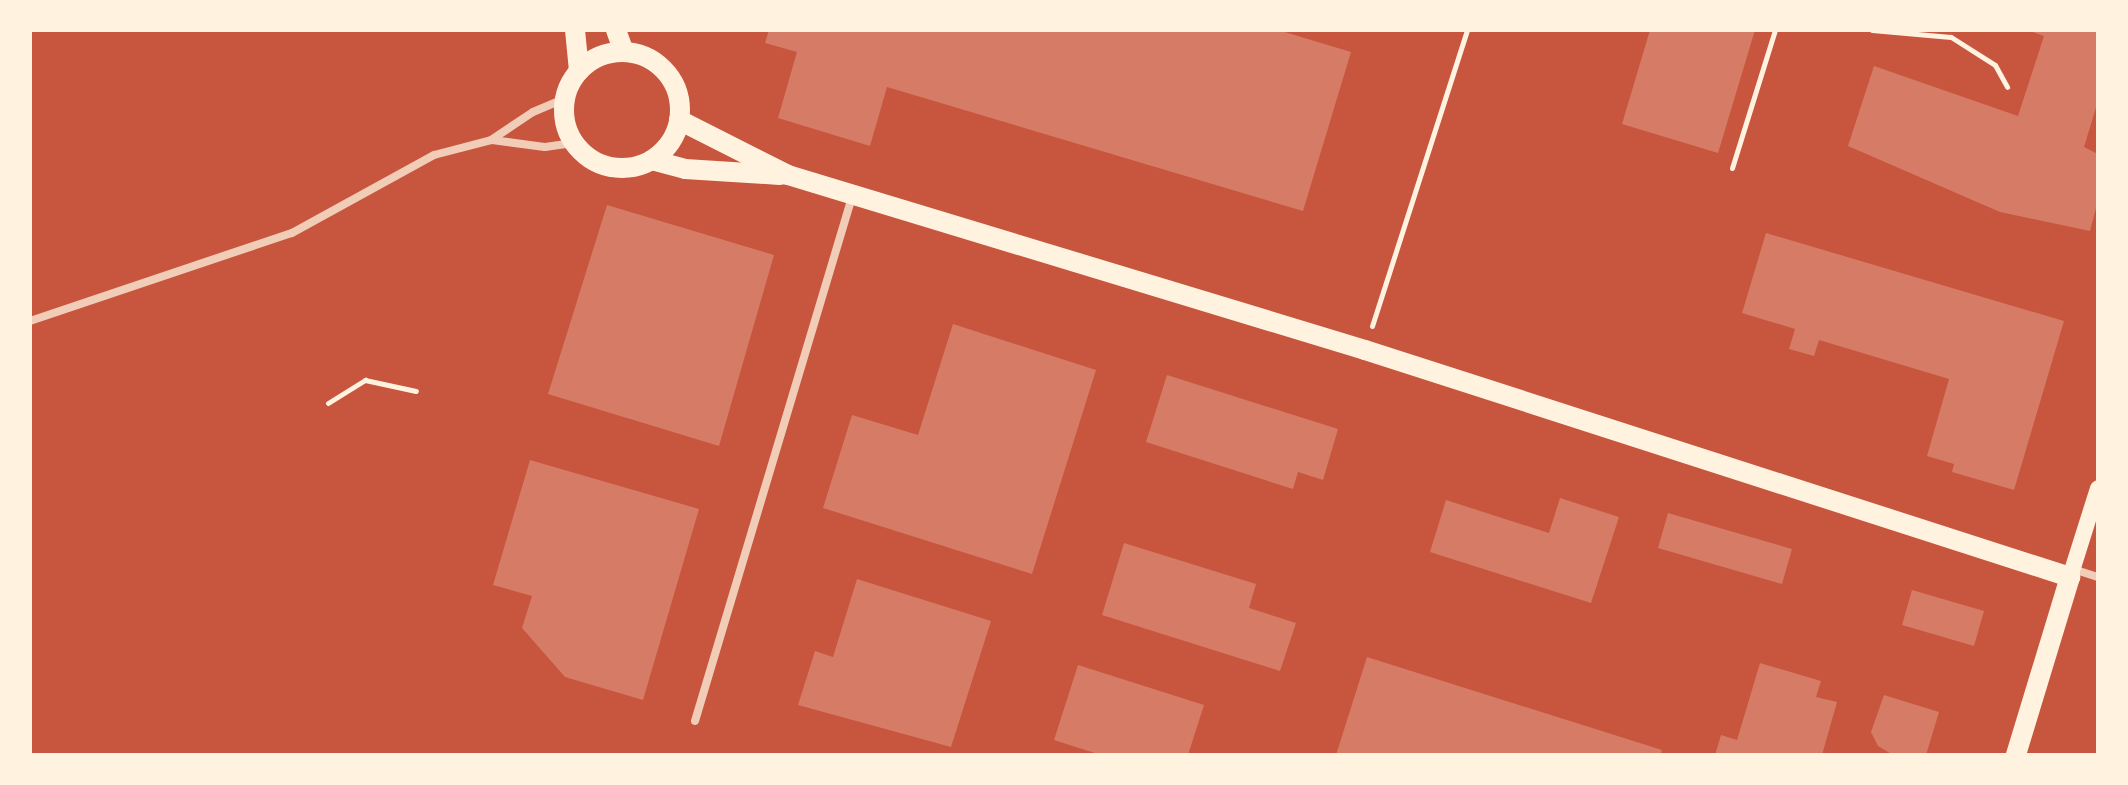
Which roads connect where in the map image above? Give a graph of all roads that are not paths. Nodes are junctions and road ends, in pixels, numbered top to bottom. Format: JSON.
{"nodes":[{"id":1,"x":575,"y":30,"type":"edge"},
{"id":2,"x":616,"y":30,"type":"edge"},
{"id":3,"x":624,"y":52,"type":"junction"},
{"id":4,"x":579,"y":71,"type":"junction"},
{"id":5,"x":564,"y":99,"type":"junction"},
{"id":6,"x":679,"y":120,"type":"junction"},
{"id":7,"x":491,"y":140,"type":"junction"},
{"id":8,"x":575,"y":143,"type":"junction"},
{"id":9,"x":652,"y":160,"type":"junction"},
{"id":10,"x":788,"y":175,"type":"junction"},
{"id":11,"x":853,"y":195,"type":"junction"},
{"id":12,"x":30,"y":321,"type":"edge"},
{"id":13,"x":2098,"y":488,"type":"edge"},
{"id":14,"x":2072,"y":573,"type":"junction"},
{"id":15,"x":2098,"y":577,"type":"edge"},
{"id":16,"x":695,"y":721,"type":"dead end"},
{"id":17,"x":2016,"y":755,"type":"edge"}],
"edges":[{"from":1,"to":4,"type":"main road"},
{"from":2,"to":3,"type":"main road"},
{"from":3,"to":4,"type":"main road"},
{"from":3,"to":6,"type":"main road"},
{"from":4,"to":5,"type":"main road"},
{"from":5,"to":7,"type":"street"},
{"from":5,"to":8,"type":"main road"},
{"from":6,"to":9,"type":"main road"},
{"from":6,"to":10,"type":"main road"},
{"from":7,"to":8,"type":"street"},
{"from":7,"to":12,"type":"street"},
{"from":8,"to":9,"type":"main road"},
{"from":9,"to":10,"type":"main road"},
{"from":10,"to":11,"type":"main road"},
{"from":11,"to":14,"type":"main road"},
{"from":11,"to":16,"type":"street"},
{"from":13,"to":14,"type":"main road"},
{"from":14,"to":15,"type":"street"},
{"from":14,"to":17,"type":"main road"}]}
